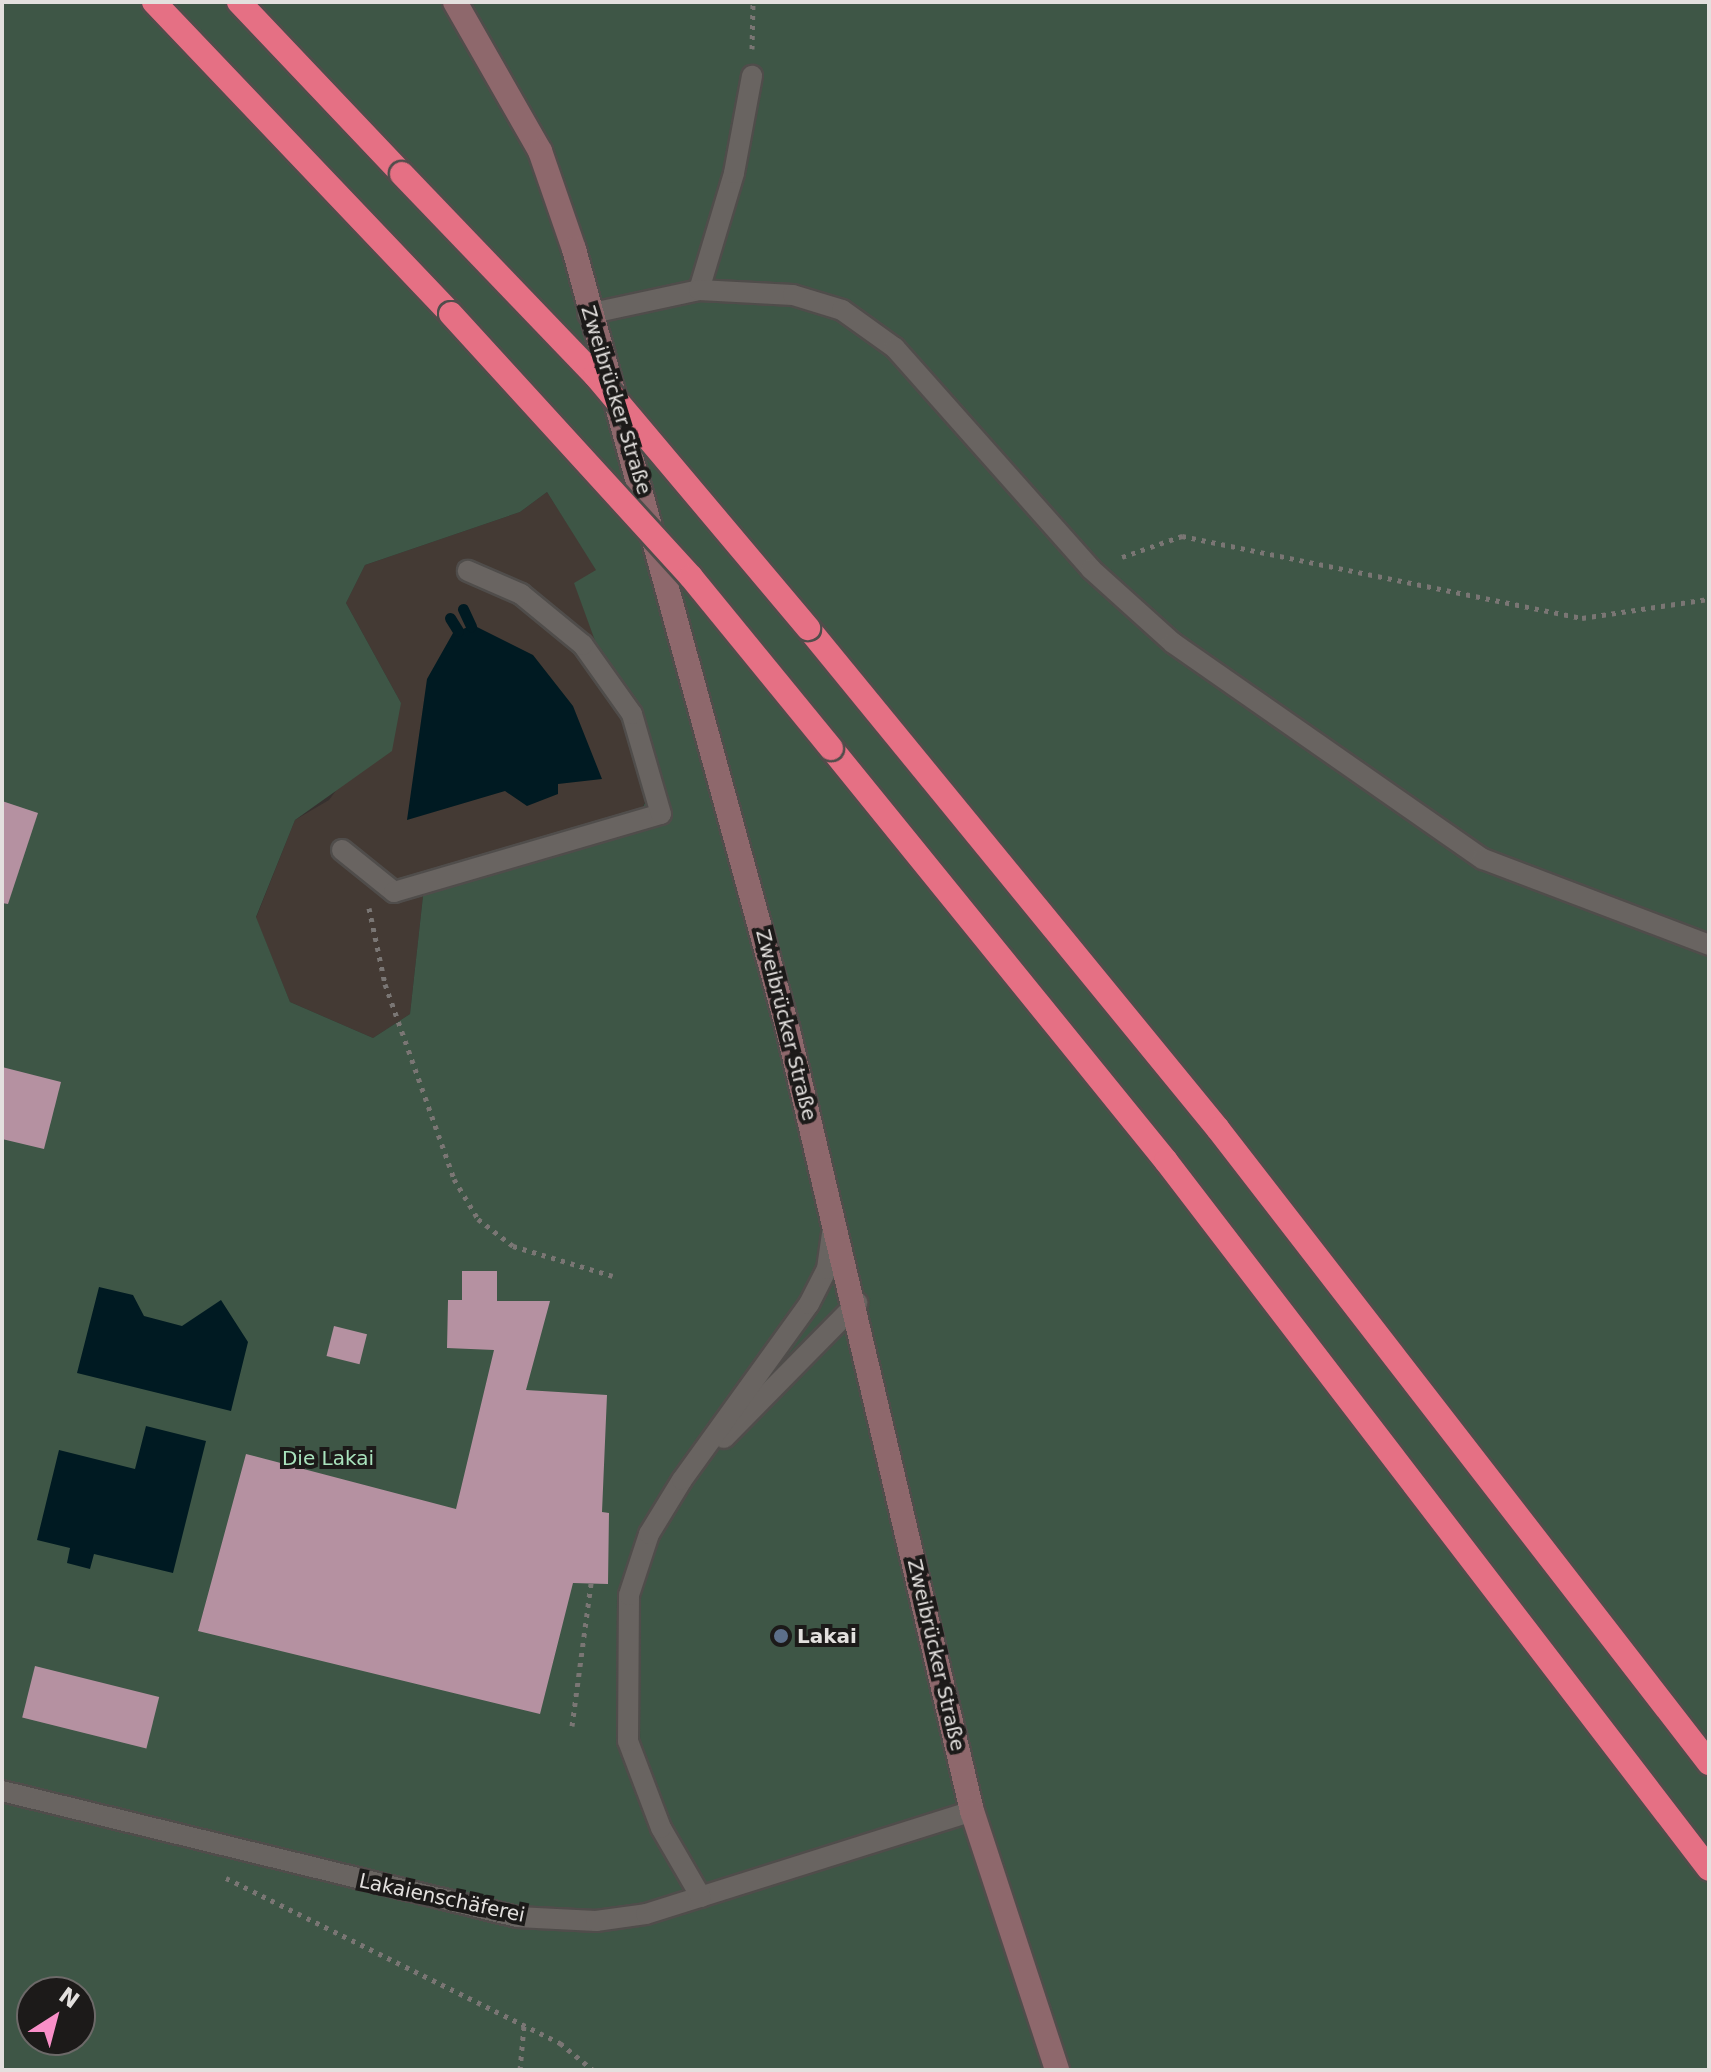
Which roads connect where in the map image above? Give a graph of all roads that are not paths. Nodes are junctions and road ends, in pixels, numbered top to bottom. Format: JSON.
{"nodes":[{"id":1,"x":154,"y":2,"type":"edge"},
{"id":2,"x":239,"y":2,"type":"edge"},
{"id":3,"x":455,"y":2,"type":"edge"},
{"id":4,"x":752,"y":76,"type":"road end"},
{"id":5,"x":699,"y":290,"type":"junction"},
{"id":6,"x":588,"y":314,"type":"junction"},
{"id":7,"x":468,"y":571,"type":"dead end"},
{"id":8,"x":342,"y":850,"type":"dead end"},
{"id":9,"x":1709,"y":945,"type":"edge"},
{"id":10,"x":834,"y":1220,"type":"junction"},
{"id":11,"x":857,"y":1303,"type":"junction"},
{"id":12,"x":682,"y":1480,"type":"junction"},
{"id":13,"x":1709,"y":1763,"type":"edge"},
{"id":14,"x":2,"y":1791,"type":"edge"},
{"id":15,"x":972,"y":1811,"type":"junction"},
{"id":16,"x":1709,"y":1869,"type":"edge"},
{"id":17,"x":701,"y":1897,"type":"junction"},
{"id":18,"x":1057,"y":2070,"type":"edge"}],
"edges":[{"from":1,"to":16,"type":"highway","bridge":true},
{"from":2,"to":13,"type":"highway","bridge":true},
{"from":3,"to":6,"type":"main road","name":"Zweibrücker Straße"},
{"from":4,"to":5,"type":"lane"},
{"from":5,"to":6,"type":"lane"},
{"from":5,"to":9,"type":"lane"},
{"from":6,"to":10,"type":"main road","name":"Zweibrücker Straße"},
{"from":7,"to":8,"type":"lane"},
{"from":10,"to":11,"type":"main road","name":"Zweibrücker Straße"},
{"from":10,"to":12,"type":"lane"},
{"from":11,"to":12,"type":"lane"},
{"from":11,"to":15,"type":"main road","name":"Zweibrücker Straße"},
{"from":12,"to":17,"type":"lane"},
{"from":14,"to":17,"type":"lane","name":"Lakaienschäferei"},
{"from":15,"to":17,"type":"lane","name":"Lakaienschäferei"},
{"from":15,"to":18,"type":"main road","name":"Zweibrücker Straße"}]}
